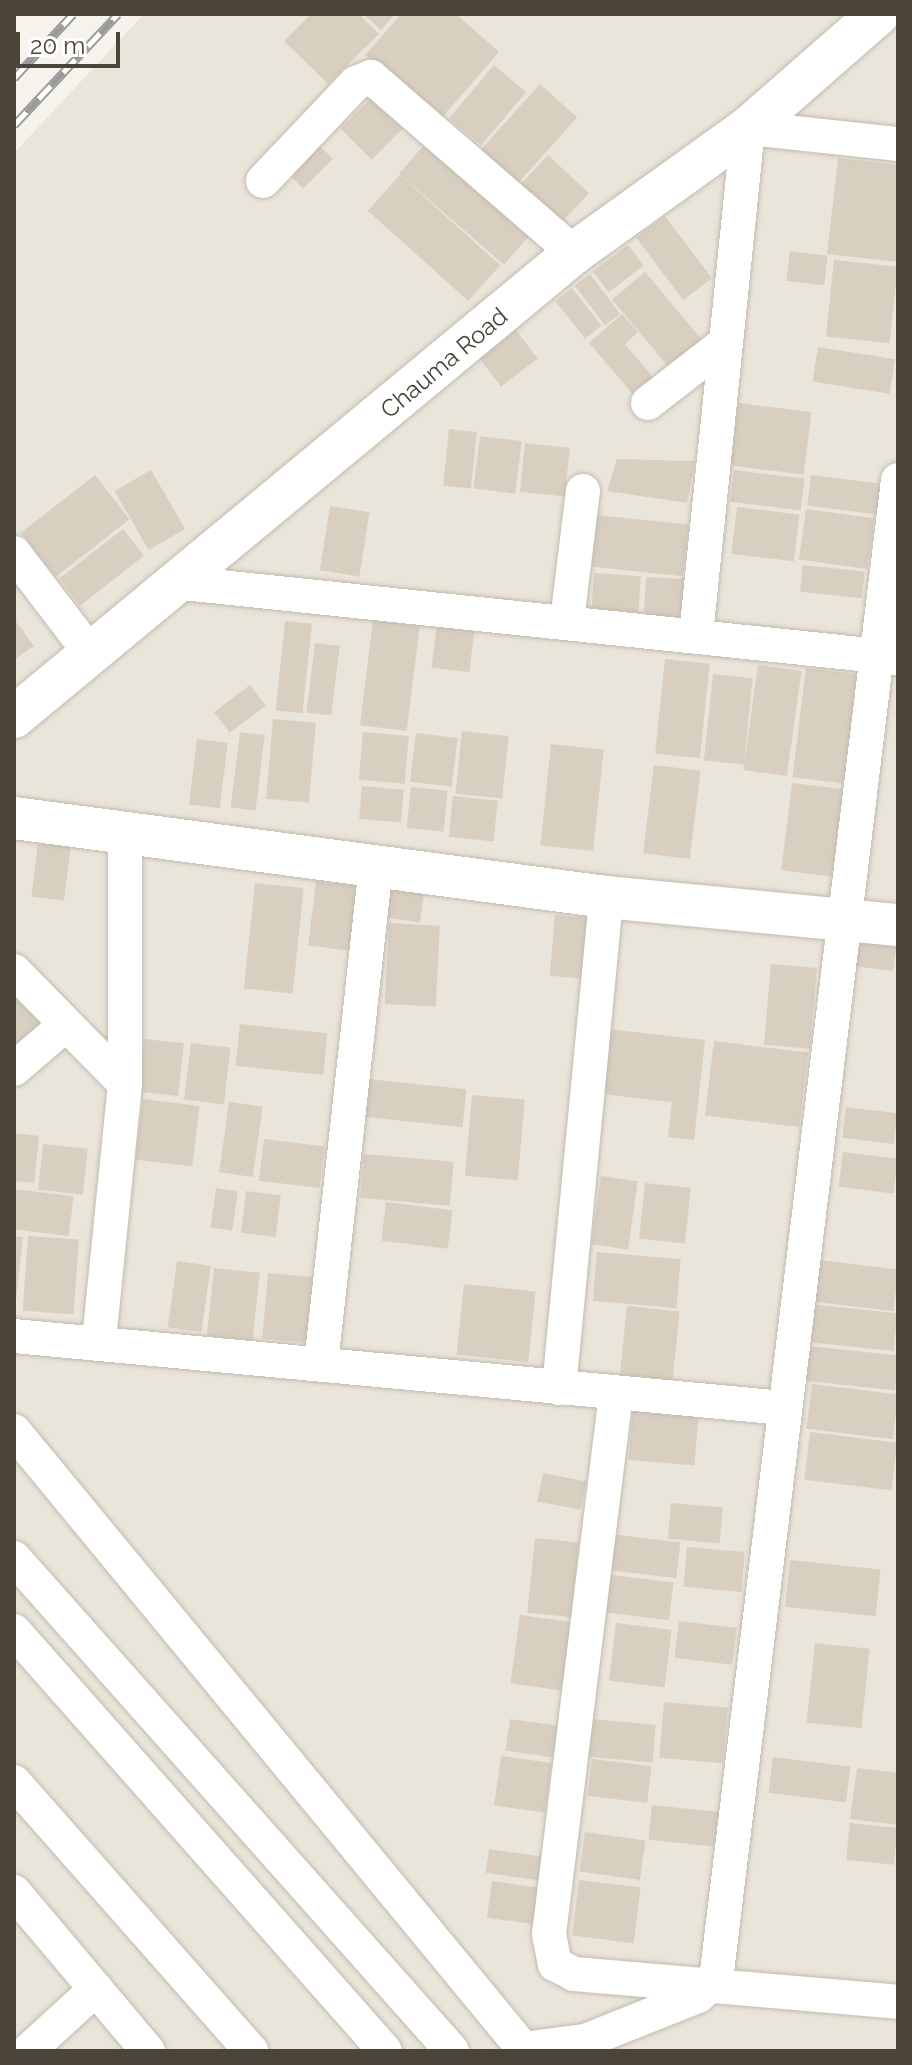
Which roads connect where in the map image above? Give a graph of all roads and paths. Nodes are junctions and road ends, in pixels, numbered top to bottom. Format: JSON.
{"nodes":[{"id":1,"x":878,"y":14,"type":"edge"},
{"id":2,"x":748,"y":128,"type":"junction"},
{"id":3,"x":898,"y":144,"type":"edge"},
{"id":4,"x":263,"y":181,"type":"dead end"},
{"id":5,"x":574,"y":253,"type":"junction"},
{"id":6,"x":725,"y":343,"type":"junction"},
{"id":7,"x":648,"y":403,"type":"dead end"},
{"id":8,"x":898,"y":480,"type":"edge"},
{"id":9,"x":583,"y":491,"type":"dead end"},
{"id":10,"x":14,"y":553,"type":"edge"},
{"id":11,"x":183,"y":583,"type":"junction"},
{"id":12,"x":567,"y":621,"type":"junction"},
{"id":13,"x":696,"y":635,"type":"junction"},
{"id":14,"x":91,"y":654,"type":"junction"},
{"id":15,"x":889,"y":657,"type":"edge"},
{"id":16,"x":14,"y":717,"type":"edge"},
{"id":17,"x":14,"y":818,"type":"edge"},
{"id":18,"x":125,"y":832,"type":"junction"},
{"id":19,"x":376,"y":865,"type":"junction"},
{"id":20,"x":606,"y":897,"type":"junction"},
{"id":21,"x":845,"y":918,"type":"junction"},
{"id":22,"x":898,"y":925,"type":"edge"},
{"id":23,"x":14,"y":971,"type":"edge"},
{"id":24,"x":64,"y":1026,"type":"junction"},
{"id":25,"x":14,"y":1069,"type":"edge"},
{"id":26,"x":125,"y":1084,"type":"junction"},
{"id":27,"x":14,"y":1336,"type":"edge"},
{"id":28,"x":99,"y":1342,"type":"junction"},
{"id":29,"x":321,"y":1364,"type":"junction"},
{"id":30,"x":559,"y":1388,"type":"junction"},
{"id":31,"x":616,"y":1394,"type":"junction"},
{"id":32,"x":785,"y":1408,"type":"junction"},
{"id":33,"x":14,"y":1431,"type":"edge"},
{"id":34,"x":14,"y":1558,"type":"edge"},
{"id":35,"x":14,"y":1631,"type":"edge"},
{"id":36,"x":14,"y":1782,"type":"edge"},
{"id":37,"x":14,"y":1892,"type":"edge"},
{"id":38,"x":716,"y":1980,"type":"junction"},
{"id":39,"x":96,"y":1989,"type":"junction"},
{"id":40,"x":898,"y":2002,"type":"edge"},
{"id":41,"x":524,"y":2050,"type":"edge"},
{"id":42,"x":28,"y":2051,"type":"edge"},
{"id":43,"x":148,"y":2051,"type":"edge"},
{"id":44,"x":251,"y":2051,"type":"edge"},
{"id":45,"x":385,"y":2051,"type":"edge"},
{"id":46,"x":452,"y":2051,"type":"edge"}],
"edges":[{"from":1,"to":2,"type":"street","name":"Chauma Road"},
{"from":2,"to":3,"type":"street"},
{"from":2,"to":5,"type":"street","name":"Chauma Road"},
{"from":2,"to":6,"type":"street"},
{"from":4,"to":5,"type":"street"},
{"from":5,"to":11,"type":"street","name":"Chauma Road"},
{"from":6,"to":7,"type":"street"},
{"from":6,"to":13,"type":"street"},
{"from":8,"to":15,"type":"street"},
{"from":9,"to":12,"type":"street"},
{"from":10,"to":14,"type":"street"},
{"from":11,"to":12,"type":"street"},
{"from":11,"to":14,"type":"street","name":"Chauma Road"},
{"from":12,"to":13,"type":"street"},
{"from":13,"to":15,"type":"street"},
{"from":14,"to":16,"type":"street","name":"Chauma Road"},
{"from":15,"to":21,"type":"street"},
{"from":17,"to":18,"type":"street"},
{"from":18,"to":19,"type":"street"},
{"from":18,"to":26,"type":"street"},
{"from":19,"to":20,"type":"street"},
{"from":19,"to":29,"type":"street"},
{"from":20,"to":21,"type":"street"},
{"from":20,"to":30,"type":"street"},
{"from":21,"to":22,"type":"street"},
{"from":21,"to":32,"type":"street"},
{"from":23,"to":24,"type":"street"},
{"from":24,"to":25,"type":"street"},
{"from":24,"to":26,"type":"street"},
{"from":26,"to":28,"type":"street"},
{"from":27,"to":28,"type":"street"},
{"from":28,"to":29,"type":"street"},
{"from":29,"to":30,"type":"street"},
{"from":30,"to":31,"type":"street"},
{"from":31,"to":32,"type":"street"},
{"from":31,"to":38,"type":"street"},
{"from":32,"to":38,"type":"street"},
{"from":33,"to":41,"type":"street"},
{"from":34,"to":46,"type":"street"},
{"from":35,"to":45,"type":"street"},
{"from":36,"to":44,"type":"street"},
{"from":37,"to":39,"type":"street"},
{"from":38,"to":40,"type":"street"},
{"from":38,"to":41,"type":"street"},
{"from":39,"to":42,"type":"street"},
{"from":39,"to":43,"type":"street"}]}
